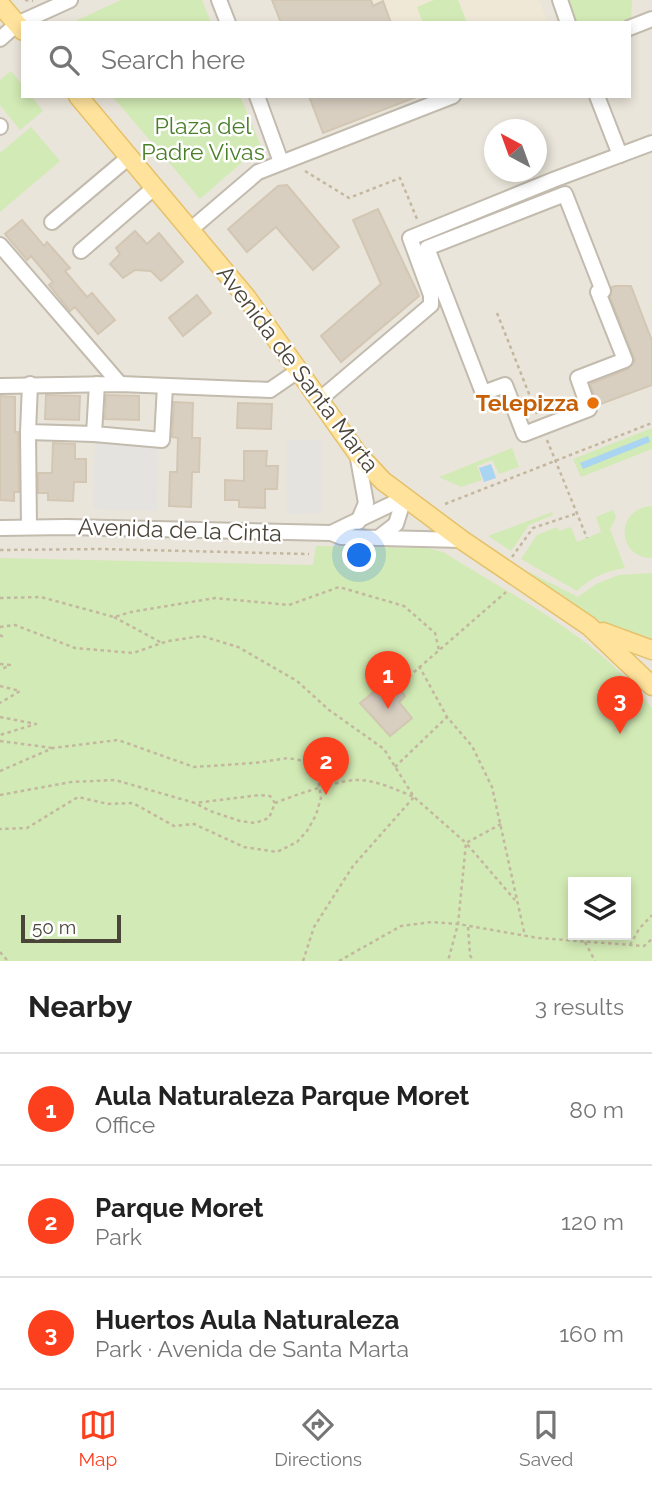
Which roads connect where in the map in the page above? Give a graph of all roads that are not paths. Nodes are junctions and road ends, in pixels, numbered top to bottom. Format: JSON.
{"nodes":[{"id":1,"x":70,"y":0,"type":"edge"},
{"id":2,"x":219,"y":0,"type":"edge"},
{"id":3,"x":559,"y":0,"type":"edge"},
{"id":4,"x":0,"y":4,"type":"edge"},
{"id":5,"x":652,"y":19,"type":"edge"},
{"id":6,"x":31,"y":21,"type":"edge"},
{"id":7,"x":227,"y":21,"type":"edge"},
{"id":8,"x":567,"y":21,"type":"edge"},
{"id":9,"x":20,"y":27,"type":"edge"},
{"id":10,"x":631,"y":27,"type":"edge"},
{"id":11,"x":0,"y":39,"type":"edge"},
{"id":12,"x":80,"y":98,"type":"edge"},
{"id":13,"x":258,"y":98,"type":"edge"},
{"id":14,"x":448,"y":98,"type":"edge"},
{"id":15,"x":598,"y":98,"type":"edge"},
{"id":16,"x":652,"y":143,"type":"edge"},
{"id":17,"x":620,"y":155,"type":"junction"},
{"id":18,"x":129,"y":157,"type":"junction"},
{"id":19,"x":281,"y":162,"type":"junction"},
{"id":20,"x":155,"y":187,"type":"junction"},
{"id":21,"x":52,"y":222,"type":"dead end"},
{"id":22,"x":190,"y":230,"type":"junction"},
{"id":23,"x":0,"y":246,"type":"edge"},
{"id":24,"x":427,"y":247,"type":"joint"},
{"id":25,"x":81,"y":251,"type":"dead end"},
{"id":26,"x":289,"y":377,"type":"dead end"},
{"id":27,"x":30,"y":384,"type":"junction"},
{"id":28,"x":97,"y":384,"type":"junction"},
{"id":29,"x":120,"y":384,"type":"junction"},
{"id":30,"x":0,"y":386,"type":"edge"},
{"id":31,"x":165,"y":386,"type":"junction"},
{"id":32,"x":319,"y":400,"type":"junction"},
{"id":33,"x":28,"y":432,"type":"junction"},
{"id":34,"x":94,"y":434,"type":"junction"},
{"id":35,"x":357,"y":453,"type":"junction"},
{"id":36,"x":404,"y":498,"type":"junction"},
{"id":37,"x":358,"y":522,"type":"junction"},
{"id":38,"x":29,"y":527,"type":"junction"},
{"id":39,"x":0,"y":528,"type":"edge"},
{"id":40,"x":331,"y":533,"type":"junction"},
{"id":41,"x":378,"y":538,"type":"junction"},
{"id":42,"x":462,"y":540,"type":"junction"},
{"id":43,"x":589,"y":626,"type":"junction"},
{"id":44,"x":652,"y":650,"type":"edge"},
{"id":45,"x":652,"y":686,"type":"edge"}],
"edges":[{"from":1,"to":6,"type":"street"},
{"from":2,"to":7,"type":"street"},
{"from":3,"to":8,"type":"street"},
{"from":4,"to":9,"type":"main road"},
{"from":5,"to":10,"type":"street"},
{"from":9,"to":11,"type":"street"},
{"from":12,"to":18,"type":"main road","name":"Avenida de Santa Marta"},
{"from":13,"to":19,"type":"street"},
{"from":14,"to":19,"type":"street"},
{"from":15,"to":17,"type":"street"},
{"from":16,"to":17,"type":"street"},
{"from":17,"to":32,"type":"street"},
{"from":18,"to":20,"type":"main road","name":"Avenida de Santa Marta"},
{"from":18,"to":21,"type":"street"},
{"from":19,"to":22,"type":"street"},
{"from":20,"to":22,"type":"main road","name":"Avenida de Santa Marta"},
{"from":20,"to":25,"type":"street"},
{"from":22,"to":32,"type":"main road","name":"Avenida de Santa Marta"},
{"from":23,"to":29,"type":"street"},
{"from":24,"to":24,"type":"street"},
{"from":26,"to":31,"type":"street"},
{"from":27,"to":28,"type":"street"},
{"from":27,"to":30,"type":"street"},
{"from":27,"to":33,"type":"street"},
{"from":28,"to":29,"type":"street"},
{"from":28,"to":34,"type":"street"},
{"from":29,"to":31,"type":"street"},
{"from":31,"to":34,"type":"street"},
{"from":32,"to":35,"type":"main road","name":"Avenida de Santa Marta"},
{"from":33,"to":34,"type":"street"},
{"from":33,"to":38,"type":"street"},
{"from":35,"to":36,"type":"main road","name":"Avenida de Santa Marta"},
{"from":35,"to":37,"type":"street"},
{"from":36,"to":37,"type":"street","name":"Avenida de la Cinta"},
{"from":36,"to":41,"type":"street"},
{"from":36,"to":42,"type":"main road","name":"Avenida de Santa Marta"},
{"from":37,"to":40,"type":"street","name":"Avenida de la Cinta"},
{"from":38,"to":39,"type":"street","name":"Avenida de la Cinta"},
{"from":38,"to":40,"type":"street","name":"Avenida de la Cinta"},
{"from":40,"to":41,"type":"street","name":"Avenida de la Cinta"},
{"from":41,"to":42,"type":"street","name":"Avenida de la Cinta"},
{"from":42,"to":43,"type":"main road","name":"Avenida de Santa Marta"},
{"from":43,"to":44,"type":"main road","name":"Avenida de Santa Marta"},
{"from":43,"to":45,"type":"main road","name":"Avenida de Santa Marta"}]}
